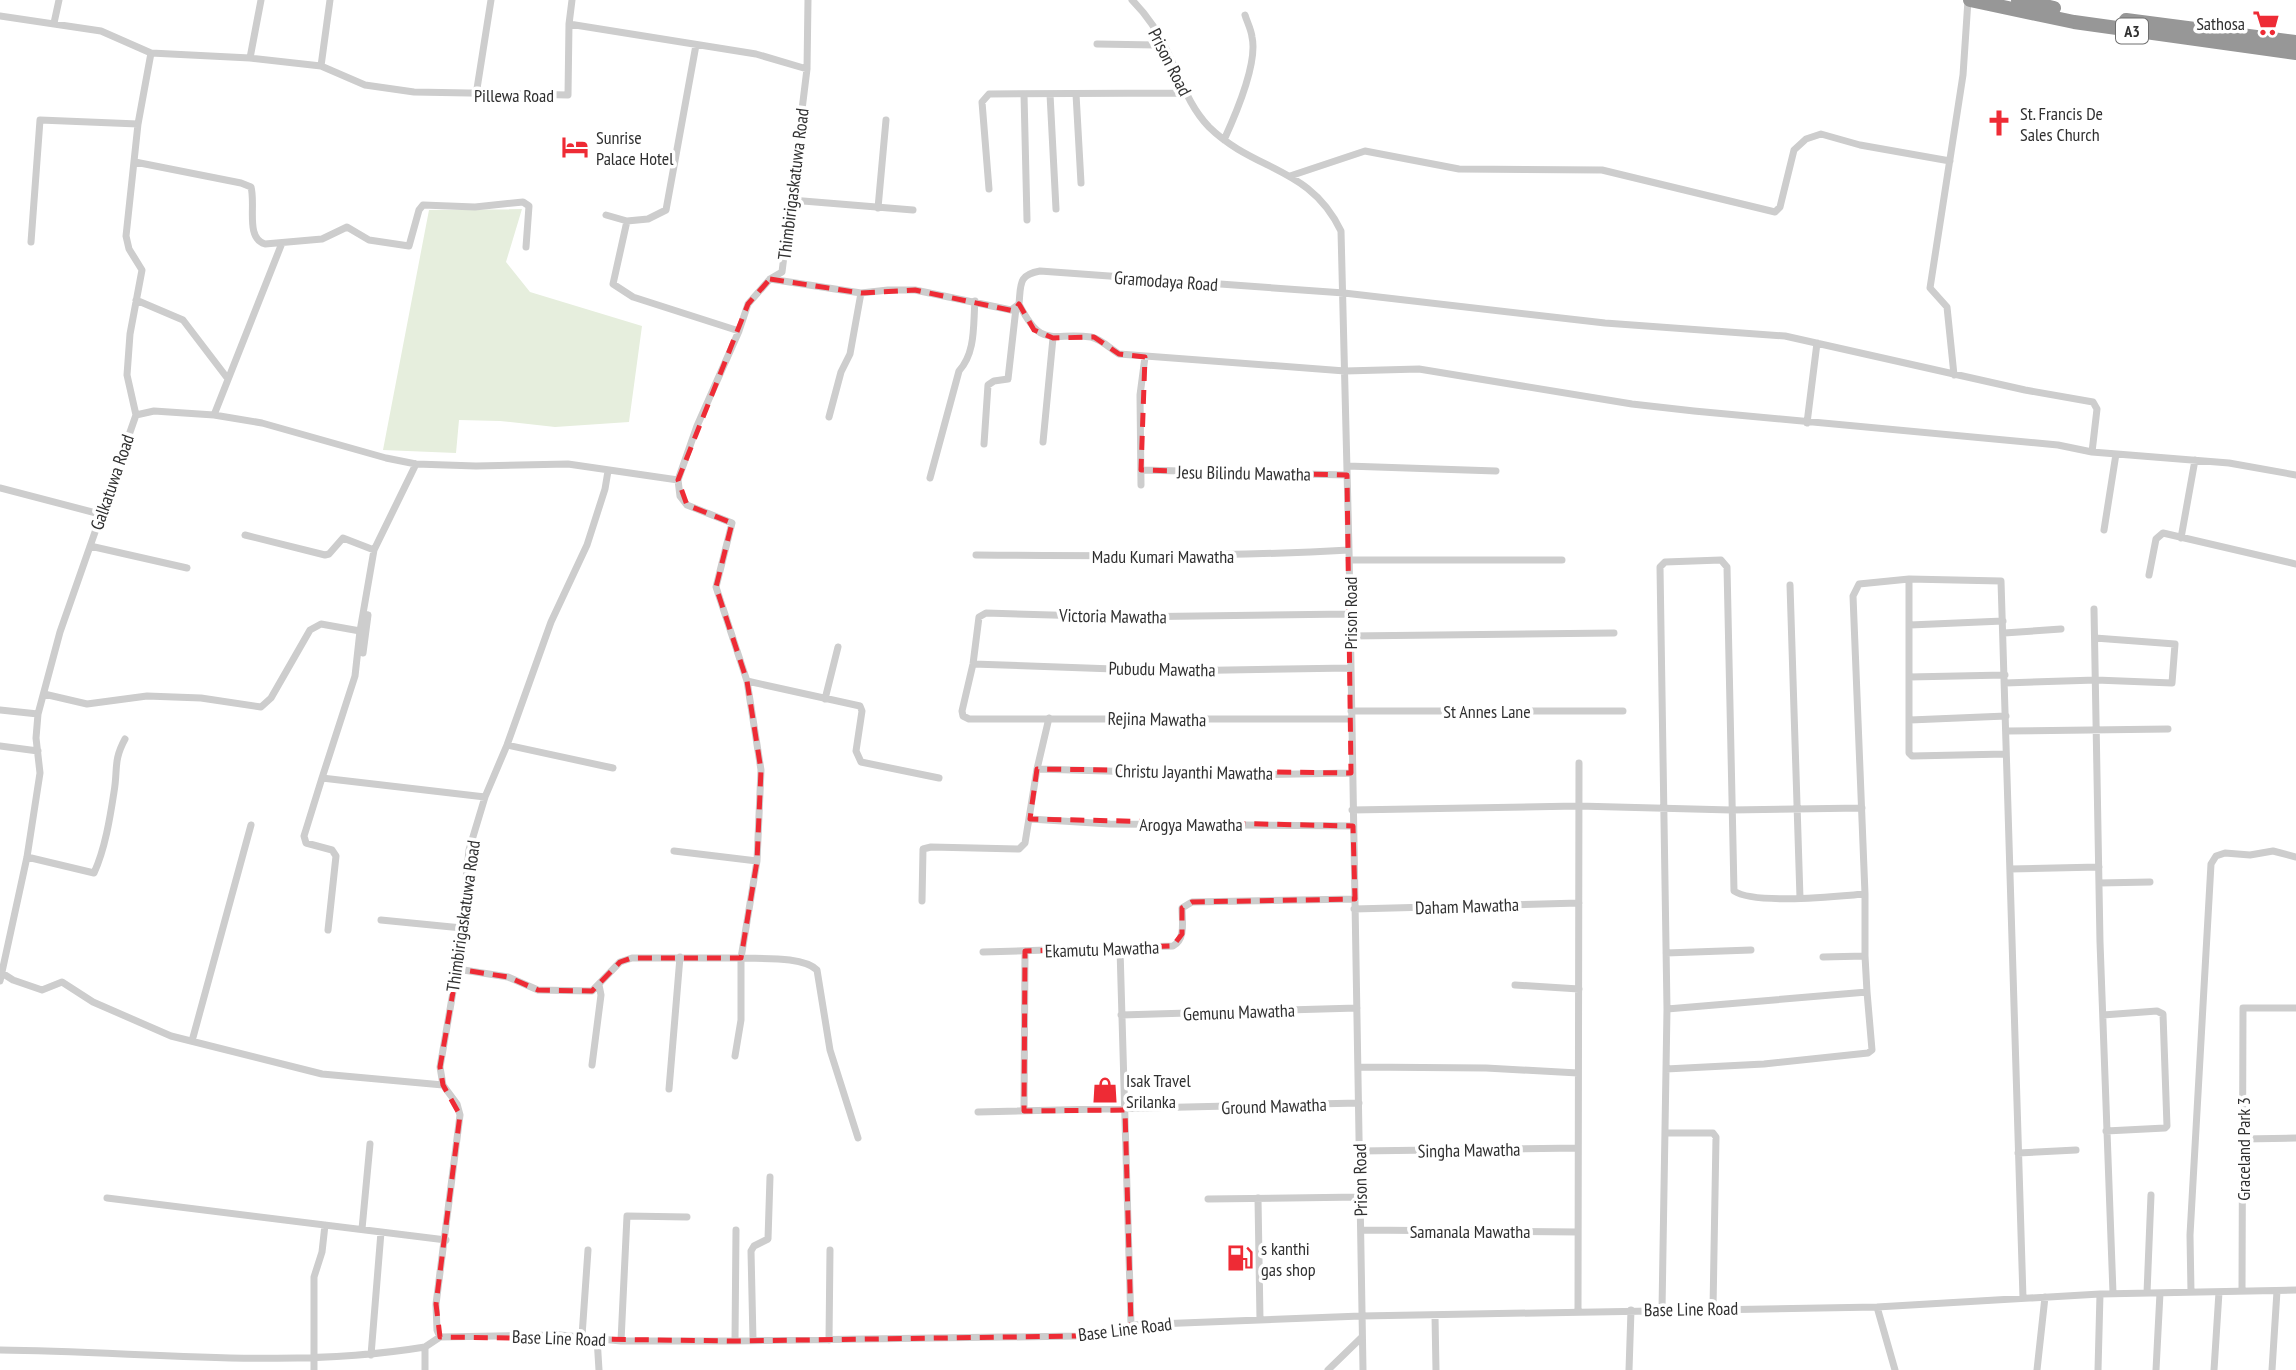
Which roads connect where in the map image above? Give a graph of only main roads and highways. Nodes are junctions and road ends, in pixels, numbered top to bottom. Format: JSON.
{"nodes":[{"id":1,"x":1969,"y":0,"type":"edge"},
{"id":2,"x":2018,"y":0,"type":"edge"},
{"id":3,"x":2296,"y":42,"type":"edge"},
{"id":4,"x":2296,"y":53,"type":"edge"}],
"edges":[{"from":1,"to":4,"type":"highway","number":"A3"},
{"from":2,"to":3,"type":"highway","number":"A3"}]}
